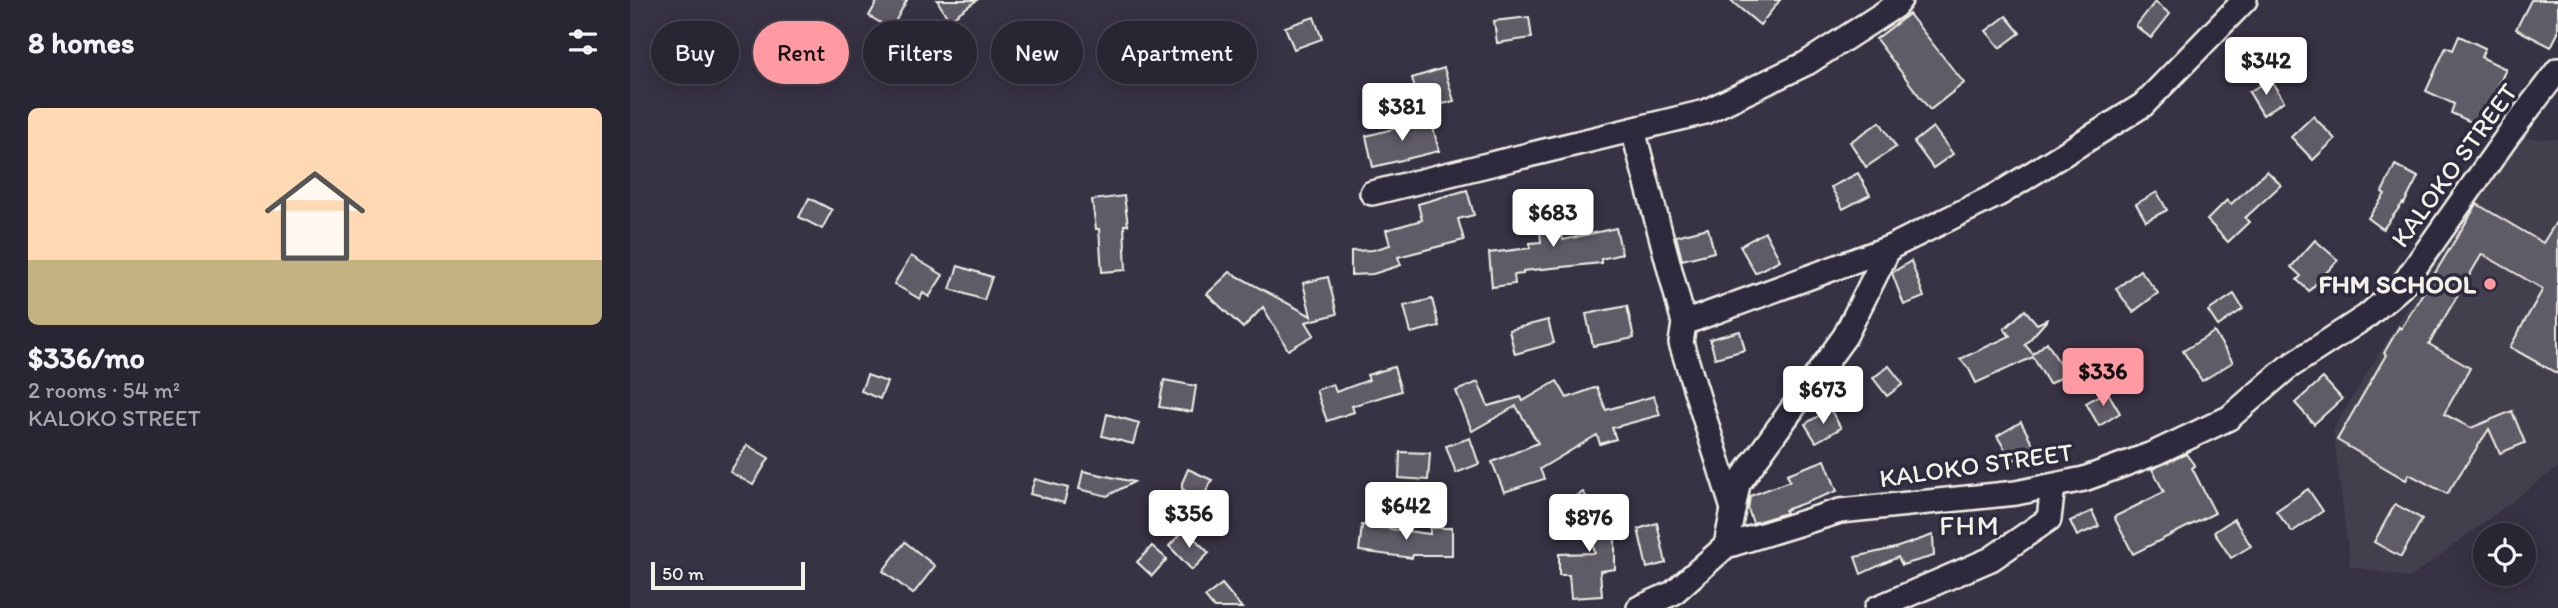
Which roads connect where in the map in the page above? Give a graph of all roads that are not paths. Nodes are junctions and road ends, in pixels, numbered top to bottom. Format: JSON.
{"nodes":[{"id":1,"x":1900,"y":0,"type":"edge"},
{"id":2,"x":2245,"y":0,"type":"edge"},
{"id":3,"x":2558,"y":71,"type":"edge"},
{"id":4,"x":1633,"y":130,"type":"junction"},
{"id":5,"x":1372,"y":193,"type":"dead end"},
{"id":6,"x":1889,"y":248,"type":"junction"},
{"id":7,"x":1684,"y":323,"type":"junction"},
{"id":8,"x":2053,"y":486,"type":"junction"},
{"id":9,"x":1733,"y":509,"type":"junction"},
{"id":10,"x":1726,"y":546,"type":"junction"},
{"id":11,"x":1639,"y":608,"type":"edge"},
{"id":12,"x":1877,"y":608,"type":"edge"}],
"edges":[{"from":1,"to":4,"type":"street"},
{"from":2,"to":6,"type":"street"},
{"from":3,"to":8,"type":"street","name":"KALOKO STREET"},
{"from":4,"to":5,"type":"street"},
{"from":4,"to":7,"type":"street"},
{"from":6,"to":7,"type":"street"},
{"from":6,"to":9,"type":"street"},
{"from":7,"to":9,"type":"street"},
{"from":8,"to":10,"type":"street","name":"KALOKO STREET"},
{"from":8,"to":12,"type":"street"},
{"from":9,"to":10,"type":"street"},
{"from":10,"to":11,"type":"street","name":"KALOKO STREET"}]}
